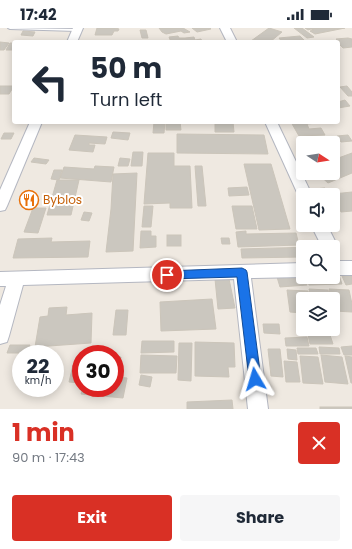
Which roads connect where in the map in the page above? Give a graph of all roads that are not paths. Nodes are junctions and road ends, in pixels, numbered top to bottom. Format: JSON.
{"nodes":[{"id":1,"x":10,"y":28,"type":"edge"},
{"id":2,"x":226,"y":28,"type":"edge"},
{"id":3,"x":77,"y":29,"type":"edge"},
{"id":4,"x":73,"y":40,"type":"edge"},
{"id":5,"x":231,"y":40,"type":"edge"},
{"id":6,"x":35,"y":124,"type":"edge"},
{"id":7,"x":272,"y":124,"type":"edge"},
{"id":8,"x":302,"y":188,"type":"edge"},
{"id":9,"x":0,"y":206,"type":"edge"},
{"id":10,"x":296,"y":270,"type":"edge"},
{"id":11,"x":242,"y":272,"type":"junction"},
{"id":12,"x":8,"y":279,"type":"edge"},
{"id":13,"x":0,"y":336,"type":"edge"},
{"id":14,"x":258,"y":409,"type":"edge"}],
"edges":[{"from":1,"to":3,"type":"lane"},
{"from":2,"to":5,"type":"street"},
{"from":3,"to":4,"type":"street"},
{"from":6,"to":9,"type":"street"},
{"from":7,"to":8,"type":"street"},
{"from":10,"to":11,"type":"street"},
{"from":11,"to":12,"type":"street"},
{"from":11,"to":14,"type":"street"},
{"from":12,"to":13,"type":"street"}]}
